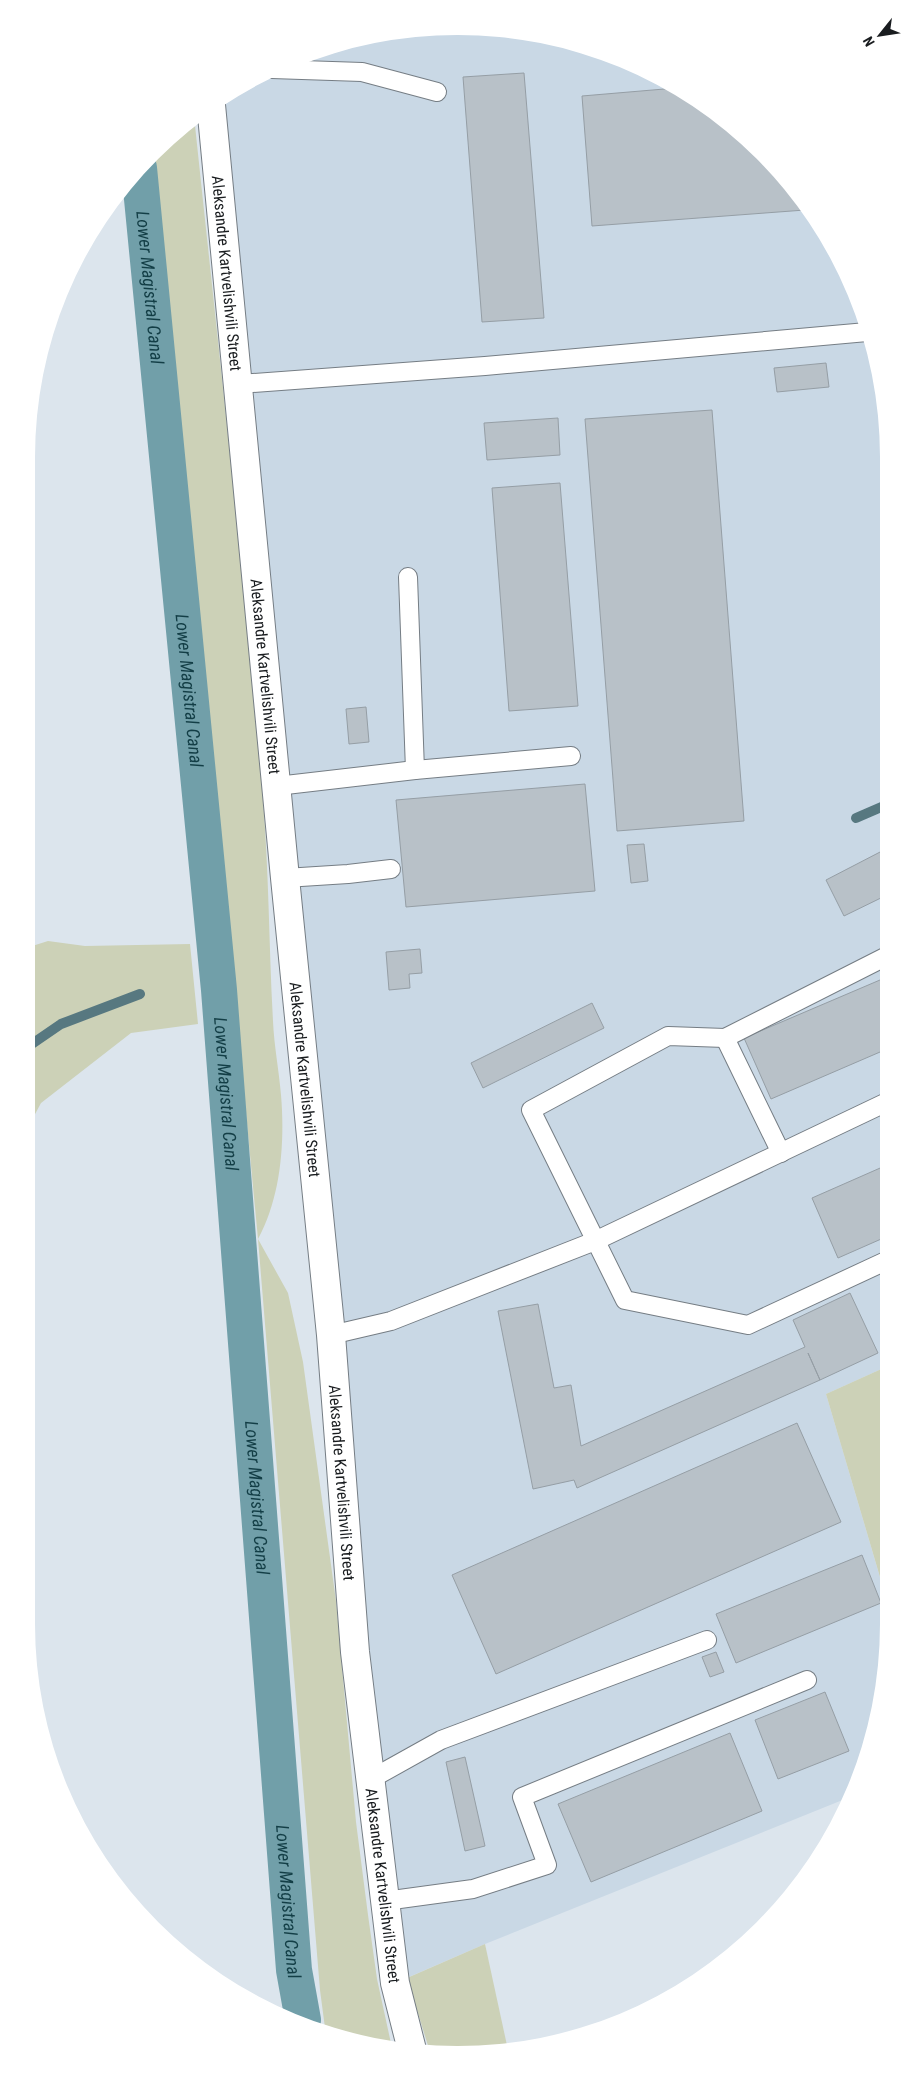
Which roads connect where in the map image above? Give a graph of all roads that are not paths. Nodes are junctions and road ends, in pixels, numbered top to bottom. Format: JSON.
{"nodes":[{"id":1,"x":292,"y":69,"type":"edge"},
{"id":2,"x":437,"y":92,"type":"dead end"},
{"id":3,"x":212,"y":114,"type":"edge"},
{"id":4,"x":861,"y":333,"type":"edge"},
{"id":5,"x":239,"y":384,"type":"junction"},
{"id":6,"x":408,"y":577,"type":"dead end"},
{"id":7,"x":571,"y":756,"type":"dead end"},
{"id":8,"x":415,"y":770,"type":"junction"},
{"id":9,"x":277,"y":786,"type":"junction"},
{"id":10,"x":391,"y":869,"type":"dead end"},
{"id":11,"x":285,"y":878,"type":"junction"},
{"id":12,"x":880,"y":960,"type":"edge"},
{"id":13,"x":725,"y":1038,"type":"junction"},
{"id":14,"x":880,"y":1105,"type":"edge"},
{"id":15,"x":781,"y":1153,"type":"junction"},
{"id":16,"x":595,"y":1241,"type":"junction"},
{"id":17,"x":880,"y":1264,"type":"edge"},
{"id":18,"x":331,"y":1335,"type":"junction"},
{"id":19,"x":707,"y":1640,"type":"dead end"},
{"id":20,"x":807,"y":1680,"type":"dead end"},
{"id":21,"x":371,"y":1779,"type":"junction"},
{"id":22,"x":385,"y":1901,"type":"junction"},
{"id":23,"x":410,"y":2043,"type":"edge"}],
"edges":[{"from":1,"to":2,"type":"lane"},
{"from":3,"to":5,"type":"street","name":"Aleksandre Kartvelishvili Street"},
{"from":4,"to":5,"type":"lane"},
{"from":5,"to":9,"type":"street","name":"Aleksandre Kartvelishvili Street"},
{"from":6,"to":8,"type":"lane"},
{"from":7,"to":8,"type":"lane"},
{"from":8,"to":9,"type":"lane"},
{"from":9,"to":11,"type":"street","name":"Aleksandre Kartvelishvili Street"},
{"from":10,"to":11,"type":"lane"},
{"from":11,"to":18,"type":"street","name":"Aleksandre Kartvelishvili Street"},
{"from":12,"to":13,"type":"lane"},
{"from":13,"to":15,"type":"lane"},
{"from":13,"to":16,"type":"lane"},
{"from":14,"to":15,"type":"lane"},
{"from":15,"to":16,"type":"lane"},
{"from":16,"to":17,"type":"lane"},
{"from":16,"to":18,"type":"lane"},
{"from":18,"to":21,"type":"street","name":"Aleksandre Kartvelishvili Street"},
{"from":19,"to":21,"type":"lane"},
{"from":20,"to":22,"type":"lane"},
{"from":21,"to":22,"type":"street","name":"Aleksandre Kartvelishvili Street"},
{"from":22,"to":23,"type":"street","name":"Aleksandre Kartvelishvili Street"}]}
